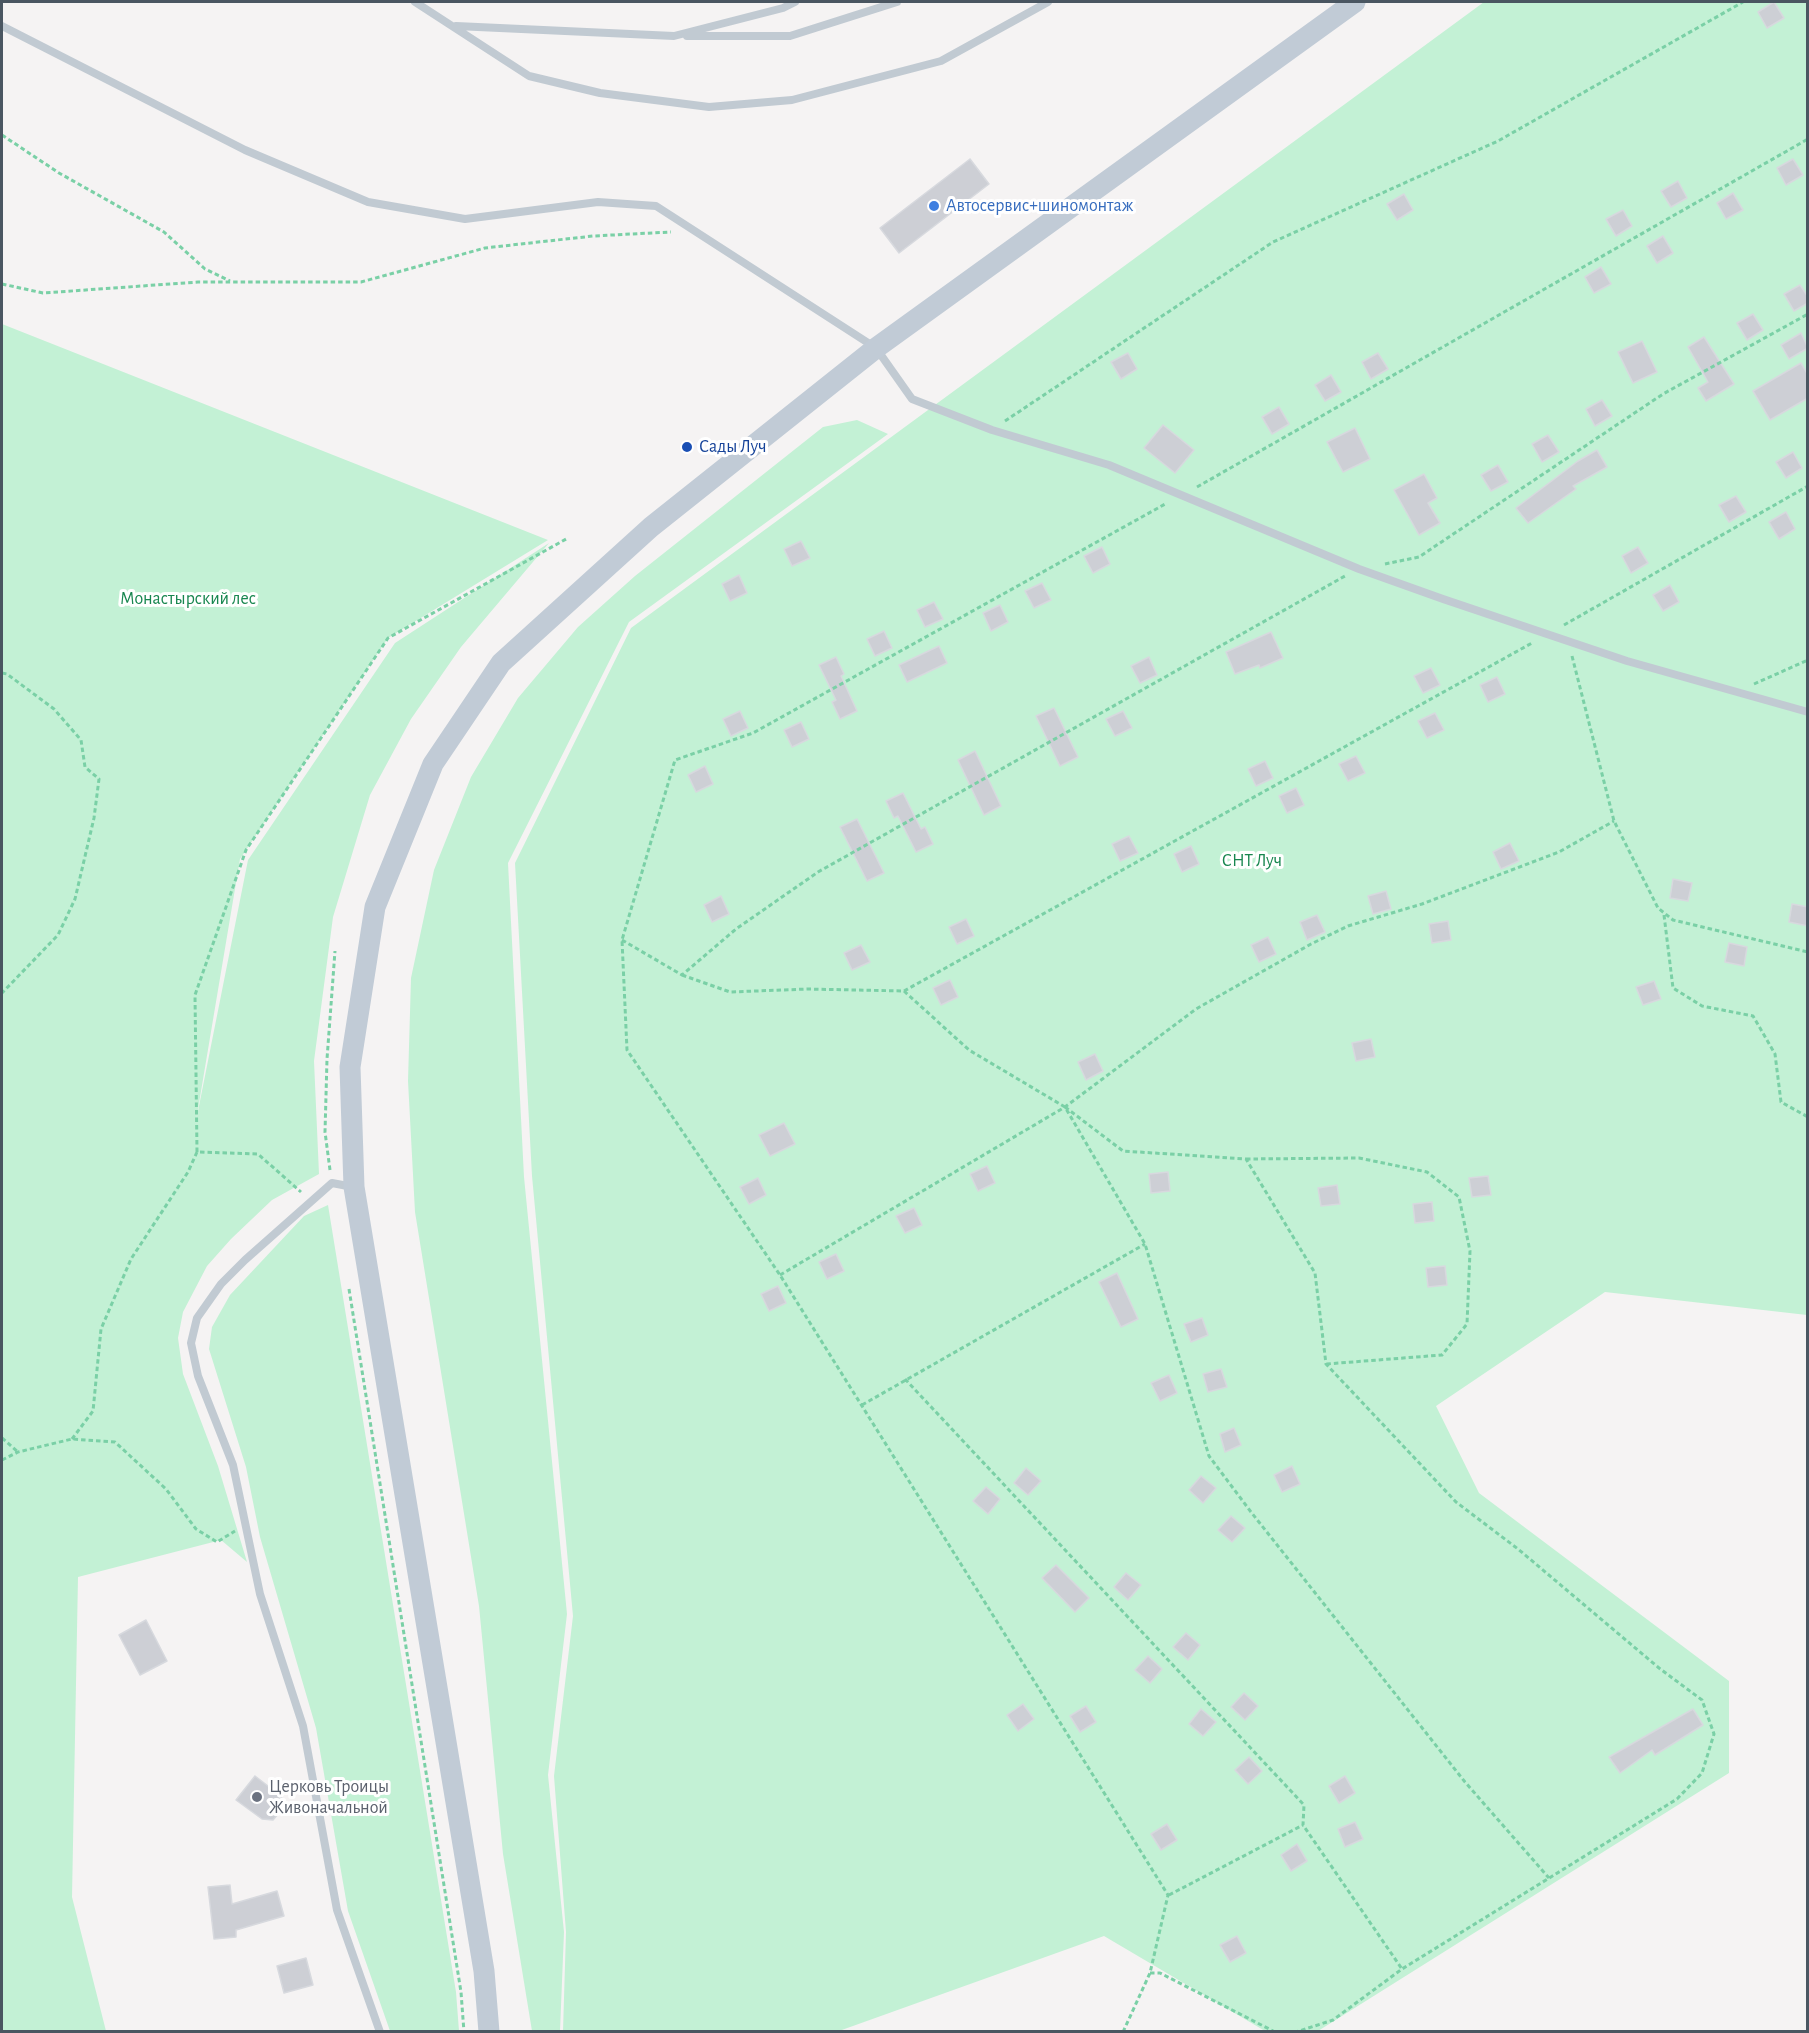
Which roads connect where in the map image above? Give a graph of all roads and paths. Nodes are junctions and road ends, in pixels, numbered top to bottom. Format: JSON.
{"nodes":[{"id":1,"x":415,"y":2,"type":"edge"},
{"id":2,"x":795,"y":2,"type":"edge"},
{"id":3,"x":897,"y":2,"type":"edge"},
{"id":4,"x":1048,"y":2,"type":"edge"},
{"id":5,"x":1355,"y":2,"type":"edge"},
{"id":6,"x":1743,"y":2,"type":"edge"},
{"id":7,"x":2,"y":26,"type":"edge"},
{"id":8,"x":454,"y":26,"type":"junction"},
{"id":9,"x":674,"y":36,"type":"junction"},
{"id":10,"x":2,"y":135,"type":"edge"},
{"id":11,"x":1808,"y":139,"type":"edge"},
{"id":12,"x":702,"y":235,"type":"junction"},
{"id":13,"x":232,"y":282,"type":"junction"},
{"id":14,"x":2,"y":284,"type":"edge"},
{"id":15,"x":1808,"y":314,"type":"edge"},
{"id":16,"x":876,"y":348,"type":"junction"},
{"id":17,"x":992,"y":430,"type":"junction"},
{"id":18,"x":1808,"y":486,"type":"edge"},
{"id":19,"x":1183,"y":495,"type":"junction"},
{"id":20,"x":568,"y":538,"type":"dead end"},
{"id":21,"x":1359,"y":569,"type":"junction"},
{"id":22,"x":1549,"y":633,"type":"junction"},
{"id":23,"x":1808,"y":660,"type":"edge"},
{"id":24,"x":2,"y":673,"type":"edge"},
{"id":25,"x":1733,"y":692,"type":"junction"},
{"id":26,"x":1808,"y":712,"type":"edge"},
{"id":27,"x":1614,"y":821,"type":"junction"},
{"id":28,"x":1664,"y":915,"type":"junction"},
{"id":29,"x":622,"y":940,"type":"junction"},
{"id":30,"x":1808,"y":951,"type":"edge"},
{"id":31,"x":682,"y":975,"type":"junction"},
{"id":32,"x":904,"y":991,"type":"junction"},
{"id":33,"x":2,"y":993,"type":"edge"},
{"id":34,"x":1065,"y":1107,"type":"junction"},
{"id":35,"x":1808,"y":1117,"type":"edge"},
{"id":36,"x":197,"y":1152,"type":"junction"},
{"id":37,"x":1246,"y":1158,"type":"junction"},
{"id":38,"x":354,"y":1187,"type":"junction"},
{"id":39,"x":311,"y":1201,"type":"junction"},
{"id":40,"x":1145,"y":1244,"type":"junction"},
{"id":41,"x":780,"y":1275,"type":"junction"},
{"id":42,"x":1326,"y":1364,"type":"junction"},
{"id":43,"x":905,"y":1379,"type":"junction"},
{"id":44,"x":862,"y":1405,"type":"junction"},
{"id":45,"x":2,"y":1438,"type":"edge"},
{"id":46,"x":72,"y":1439,"type":"junction"},
{"id":47,"x":18,"y":1452,"type":"junction"},
{"id":48,"x":2,"y":1460,"type":"edge"},
{"id":49,"x":244,"y":1525,"type":"junction"},
{"id":50,"x":1303,"y":1825,"type":"junction"},
{"id":51,"x":1549,"y":1878,"type":"junction"},
{"id":52,"x":1168,"y":1895,"type":"junction"},
{"id":53,"x":1402,"y":1969,"type":"junction"},
{"id":54,"x":1150,"y":1973,"type":"junction"},
{"id":55,"x":380,"y":2031,"type":"edge"},
{"id":56,"x":489,"y":2031,"type":"edge"},
{"id":57,"x":1123,"y":2031,"type":"edge"},
{"id":58,"x":1275,"y":2031,"type":"edge"},
{"id":59,"x":1296,"y":2031,"type":"edge"}],
"edges":[{"from":1,"to":8,"type":"lane"},
{"from":2,"to":9,"type":"lane"},
{"from":3,"to":9,"type":"lane"},
{"from":4,"to":8,"type":"lane"},
{"from":5,"to":16,"type":"main road"},
{"from":6,"to":17,"type":"path"},
{"from":7,"to":12,"type":"lane"},
{"from":8,"to":9,"type":"lane"},
{"from":10,"to":13,"type":"path"},
{"from":11,"to":19,"type":"path"},
{"from":12,"to":13,"type":"path"},
{"from":12,"to":16,"type":"lane"},
{"from":13,"to":14,"type":"path"},
{"from":15,"to":21,"type":"path"},
{"from":16,"to":17,"type":"lane"},
{"from":16,"to":38,"type":"main road"},
{"from":17,"to":19,"type":"lane"},
{"from":18,"to":22,"type":"path"},
{"from":19,"to":21,"type":"lane"},
{"from":19,"to":29,"type":"path"},
{"from":20,"to":36,"type":"path"},
{"from":21,"to":22,"type":"lane"},
{"from":21,"to":31,"type":"path"},
{"from":22,"to":25,"type":"lane"},
{"from":22,"to":27,"type":"path"},
{"from":22,"to":32,"type":"path"},
{"from":23,"to":25,"type":"path"},
{"from":24,"to":33,"type":"path"},
{"from":25,"to":26,"type":"lane"},
{"from":27,"to":28,"type":"path"},
{"from":27,"to":34,"type":"path"},
{"from":28,"to":30,"type":"path"},
{"from":28,"to":35,"type":"path"},
{"from":29,"to":31,"type":"path"},
{"from":29,"to":41,"type":"path"},
{"from":31,"to":32,"type":"path"},
{"from":32,"to":34,"type":"path"},
{"from":34,"to":37,"type":"path"},
{"from":34,"to":40,"type":"path"},
{"from":34,"to":41,"type":"path"},
{"from":36,"to":39,"type":"path"},
{"from":36,"to":46,"type":"path"},
{"from":37,"to":42,"type":"path"},
{"from":37,"to":42,"type":"path"},
{"from":38,"to":39,"type":"lane"},
{"from":38,"to":56,"type":"main road"},
{"from":39,"to":49,"type":"lane"},
{"from":40,"to":43,"type":"path"},
{"from":40,"to":51,"type":"path"},
{"from":41,"to":44,"type":"path"},
{"from":42,"to":51,"type":"path"},
{"from":43,"to":44,"type":"path"},
{"from":43,"to":50,"type":"path"},
{"from":44,"to":52,"type":"path"},
{"from":45,"to":47,"type":"path"},
{"from":46,"to":47,"type":"path"},
{"from":46,"to":49,"type":"path"},
{"from":47,"to":48,"type":"path"},
{"from":49,"to":55,"type":"lane"},
{"from":50,"to":52,"type":"path"},
{"from":50,"to":53,"type":"path"},
{"from":51,"to":53,"type":"path"},
{"from":52,"to":54,"type":"path"},
{"from":53,"to":59,"type":"path"},
{"from":54,"to":57,"type":"path"},
{"from":54,"to":58,"type":"path"}]}
